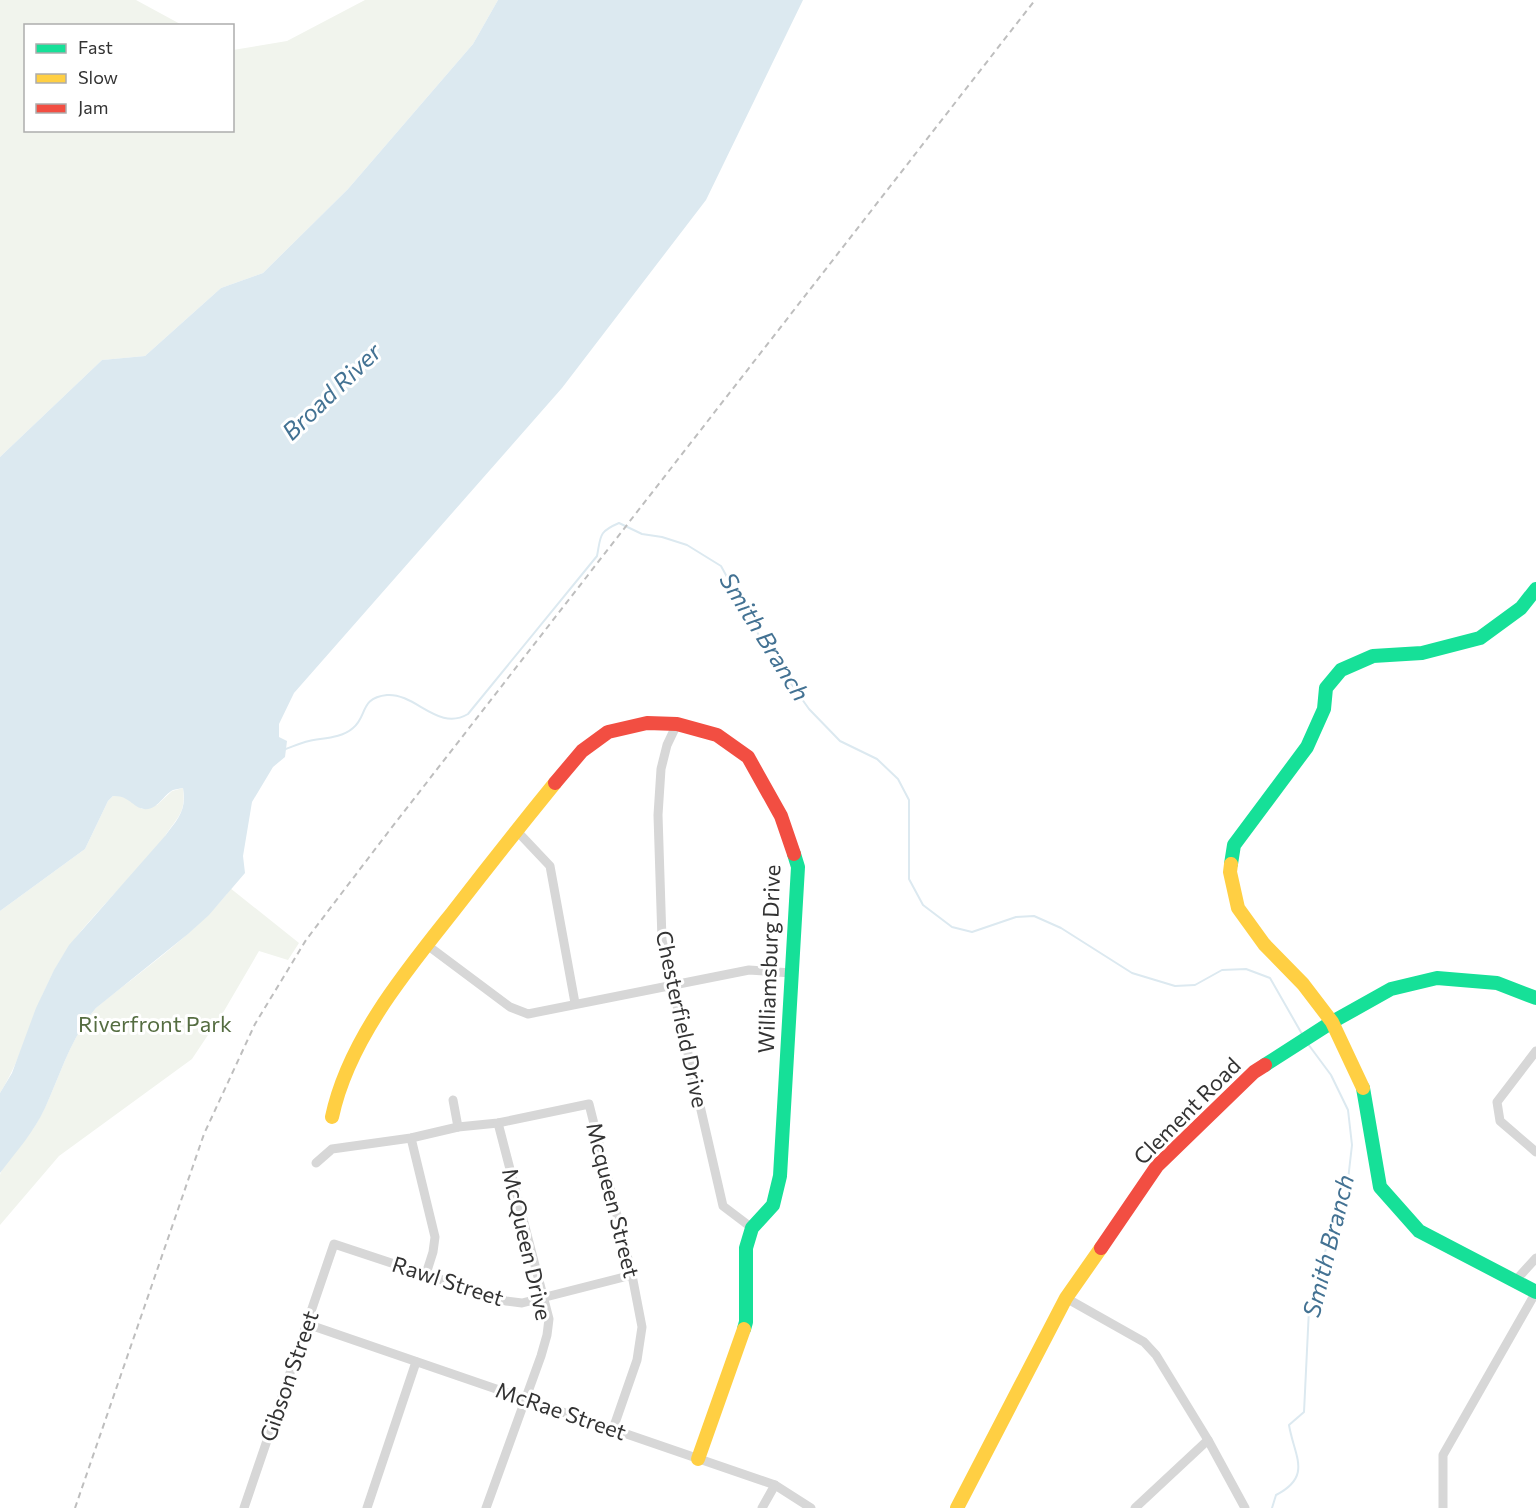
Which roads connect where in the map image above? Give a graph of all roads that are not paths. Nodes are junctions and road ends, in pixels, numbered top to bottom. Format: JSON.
{"nodes":[{"id":1,"x":1536,"y":589,"type":"edge"},
{"id":2,"x":676,"y":724,"type":"junction"},
{"id":3,"x":516,"y":831,"type":"junction"},
{"id":4,"x":427,"y":945,"type":"junction"},
{"id":5,"x":792,"y":973,"type":"junction"},
{"id":6,"x":672,"y":985,"type":"junction"},
{"id":7,"x":1536,"y":998,"type":"edge"},
{"id":8,"x":575,"y":1003,"type":"junction"},
{"id":9,"x":1332,"y":1022,"type":"junction"},
{"id":10,"x":1536,"y":1051,"type":"edge"},
{"id":11,"x":453,"y":1100,"type":"dead end"},
{"id":12,"x":332,"y":1117,"type":"dead end"},
{"id":13,"x":498,"y":1123,"type":"junction"},
{"id":14,"x":458,"y":1127,"type":"junction"},
{"id":15,"x":411,"y":1138,"type":"junction"},
{"id":16,"x":1536,"y":1152,"type":"edge"},
{"id":17,"x":316,"y":1163,"type":"dead end"},
{"id":18,"x":752,"y":1228,"type":"junction"},
{"id":19,"x":334,"y":1244,"type":"joint"},
{"id":20,"x":1536,"y":1258,"type":"edge"},
{"id":21,"x":426,"y":1274,"type":"junction"},
{"id":22,"x":632,"y":1275,"type":"junction"},
{"id":23,"x":1516,"y":1280,"type":"junction"},
{"id":24,"x":1536,"y":1292,"type":"edge"},
{"id":25,"x":543,"y":1296,"type":"junction"},
{"id":26,"x":1066,"y":1298,"type":"junction"},
{"id":27,"x":307,"y":1324,"type":"junction"},
{"id":28,"x":417,"y":1362,"type":"junction"},
{"id":29,"x":525,"y":1399,"type":"junction"},
{"id":30,"x":613,"y":1429,"type":"junction"},
{"id":31,"x":1208,"y":1440,"type":"junction"},
{"id":32,"x":698,"y":1459,"type":"junction"},
{"id":33,"x":775,"y":1485,"type":"junction"},
{"id":34,"x":244,"y":1508,"type":"edge"},
{"id":35,"x":367,"y":1508,"type":"edge"},
{"id":36,"x":486,"y":1508,"type":"edge"},
{"id":37,"x":762,"y":1508,"type":"edge"},
{"id":38,"x":811,"y":1508,"type":"edge"},
{"id":39,"x":957,"y":1508,"type":"edge"},
{"id":40,"x":1135,"y":1508,"type":"edge"},
{"id":41,"x":1245,"y":1508,"type":"edge"},
{"id":42,"x":1443,"y":1508,"type":"edge"}],
"edges":[{"from":1,"to":9,"type":"street"},
{"from":2,"to":3,"type":"street","name":"Williamsburg Drive"},
{"from":2,"to":5,"type":"street","name":"Williamsburg Drive"},
{"from":2,"to":6,"type":"street","name":"Chesterfield Drive"},
{"from":3,"to":4,"type":"street","name":"Williamsburg Drive"},
{"from":3,"to":8,"type":"street"},
{"from":4,"to":8,"type":"street"},
{"from":4,"to":12,"type":"street","name":"Williamsburg Drive"},
{"from":5,"to":6,"type":"street"},
{"from":5,"to":18,"type":"street","name":"Williamsburg Drive"},
{"from":6,"to":8,"type":"street"},
{"from":6,"to":18,"type":"street","name":"Chesterfield Drive"},
{"from":7,"to":9,"type":"street","name":"Clement Road"},
{"from":9,"to":23,"type":"street"},
{"from":9,"to":26,"type":"street","name":"Clement Road"},
{"from":10,"to":16,"type":"street"},
{"from":11,"to":14,"type":"street"},
{"from":13,"to":14,"type":"street","name":"Mcqueen Street"},
{"from":13,"to":22,"type":"street","name":"Mcqueen Street"},
{"from":13,"to":25,"type":"street","name":"McQueen Drive"},
{"from":14,"to":15,"type":"street","name":"Mcqueen Street"},
{"from":15,"to":17,"type":"street","name":"Mcqueen Street"},
{"from":15,"to":21,"type":"street"},
{"from":18,"to":32,"type":"street"},
{"from":19,"to":21,"type":"street","name":"Rawl Street"},
{"from":19,"to":27,"type":"street","name":"Gibson Street"},
{"from":20,"to":23,"type":"street"},
{"from":21,"to":25,"type":"street","name":"Rawl Street"},
{"from":22,"to":25,"type":"street","name":"Rawl Street"},
{"from":22,"to":30,"type":"street","name":"Mcqueen Street"},
{"from":23,"to":24,"type":"street"},
{"from":24,"to":42,"type":"street"},
{"from":25,"to":29,"type":"street","name":"McQueen Drive"},
{"from":26,"to":31,"type":"street"},
{"from":26,"to":39,"type":"street","name":"Clement Road"},
{"from":27,"to":28,"type":"street","name":"McRae Street"},
{"from":27,"to":34,"type":"street","name":"Gibson Street"},
{"from":28,"to":29,"type":"street","name":"McRae Street"},
{"from":28,"to":35,"type":"street"},
{"from":29,"to":30,"type":"street","name":"McRae Street"},
{"from":29,"to":36,"type":"street","name":"McQueen Drive"},
{"from":30,"to":32,"type":"street","name":"McRae Street"},
{"from":31,"to":40,"type":"street"},
{"from":31,"to":41,"type":"street"},
{"from":32,"to":33,"type":"street","name":"McRae Street"},
{"from":33,"to":37,"type":"street"},
{"from":33,"to":38,"type":"street","name":"McRae Street"}]}
